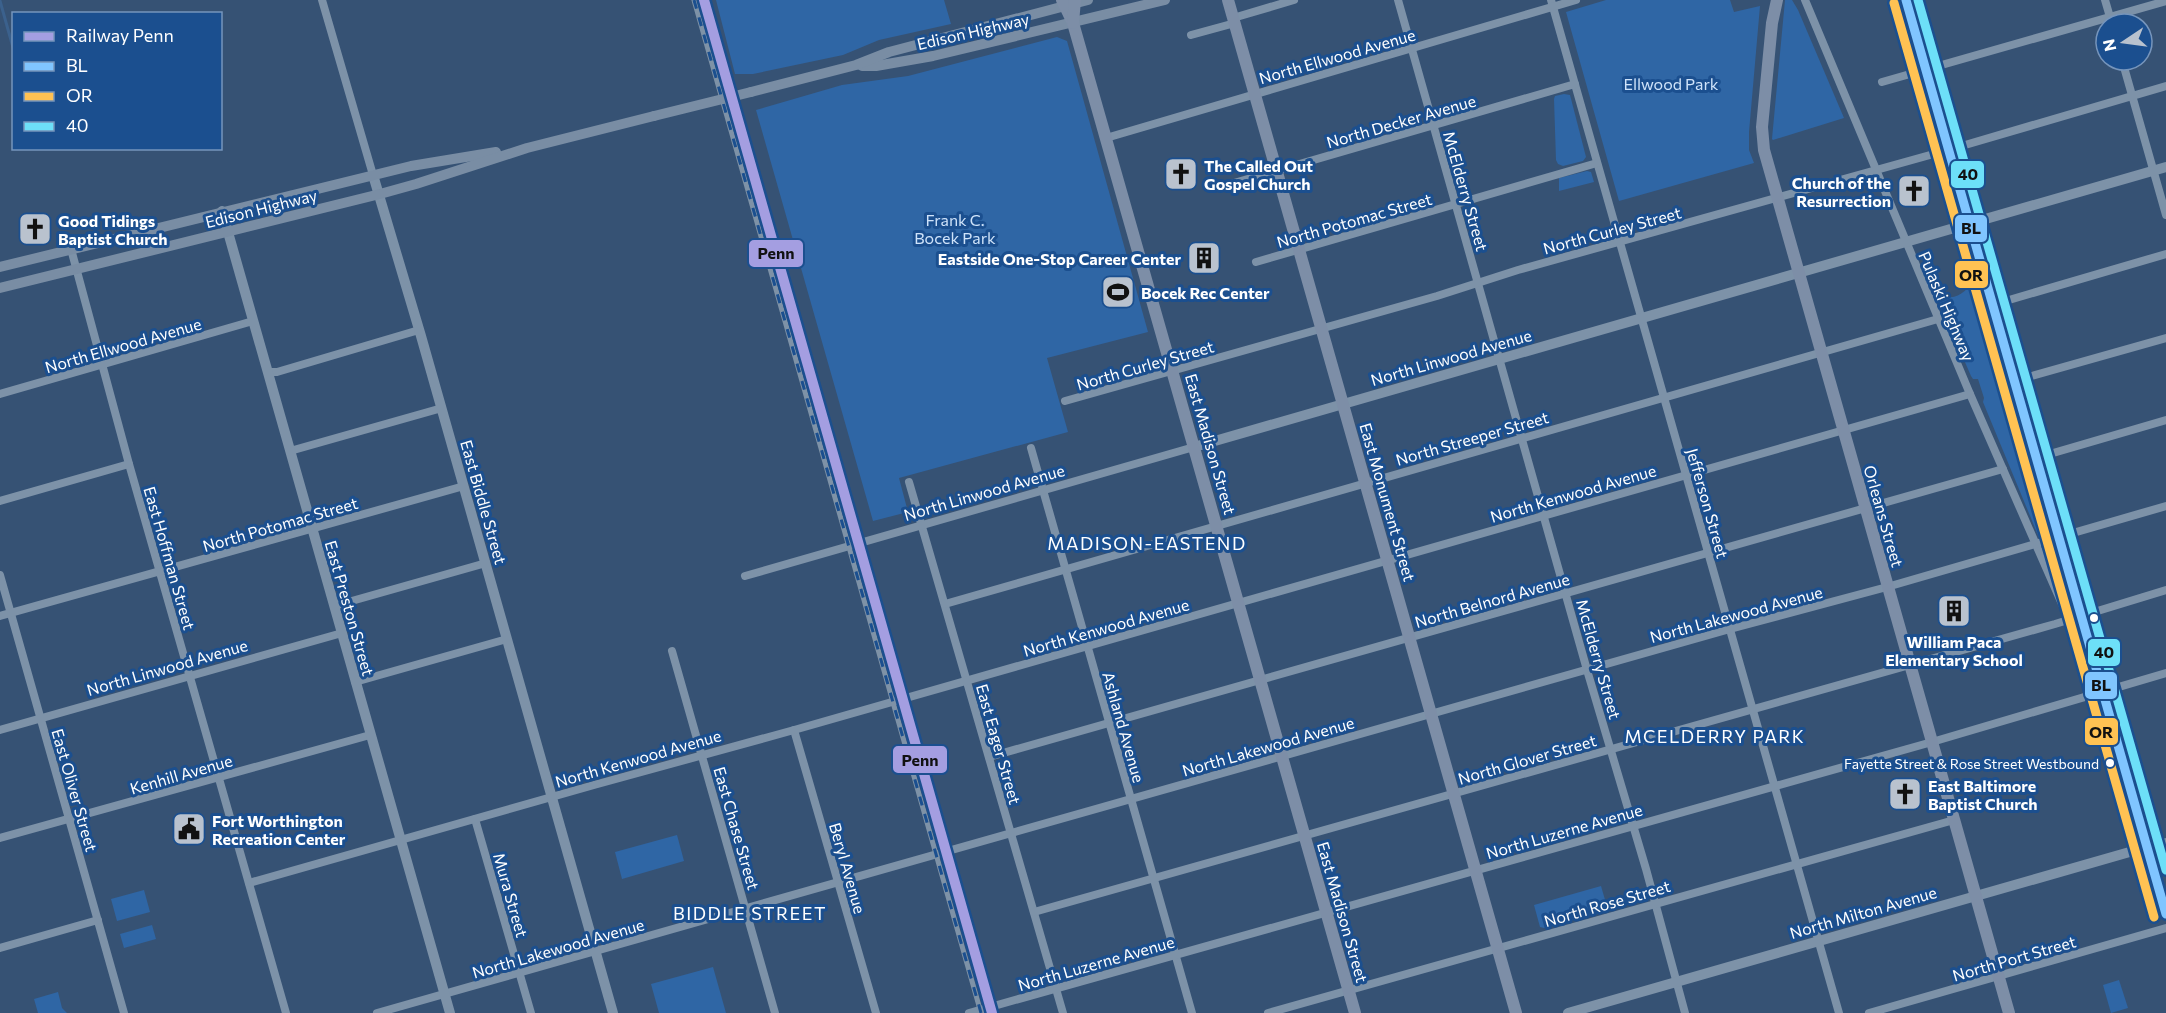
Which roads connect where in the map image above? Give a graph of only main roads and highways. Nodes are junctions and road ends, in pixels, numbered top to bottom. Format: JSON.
{"nodes":[{"id":1,"x":1088,"y":0,"type":"edge"},
{"id":2,"x":1165,"y":0,"type":"edge"},
{"id":3,"x":1228,"y":0,"type":"edge"},
{"id":4,"x":1770,"y":0,"type":"edge"},
{"id":5,"x":1777,"y":0,"type":"edge"},
{"id":6,"x":1906,"y":0,"type":"edge"},
{"id":7,"x":1069,"y":2,"type":"edge"},
{"id":8,"x":1073,"y":23,"type":"junction"},
{"id":9,"x":1772,"y":23,"type":"junction"},
{"id":10,"x":856,"y":65,"type":"junction"},
{"id":11,"x":527,"y":148,"type":"junction"},
{"id":12,"x":0,"y":267,"type":"edge"},
{"id":13,"x":0,"y":288,"type":"edge"},
{"id":14,"x":2166,"y":914,"type":"edge"},
{"id":15,"x":1355,"y":1013,"type":"edge"},
{"id":16,"x":1516,"y":1013,"type":"edge"},
{"id":17,"x":2009,"y":1013,"type":"edge"}],
"edges":[{"from":1,"to":7,"type":"main road","name":"Edison Highway"},
{"from":2,"to":8,"type":"main road","name":"Edison Highway"},
{"from":3,"to":16,"type":"main road","name":"East Monument Street"},
{"from":4,"to":9,"type":"main road","name":"Orleans Street"},
{"from":5,"to":9,"type":"main road","name":"Orleans Street"},
{"from":6,"to":14,"type":"main road"},
{"from":7,"to":8,"type":"main road","name":"East Madison Street"},
{"from":7,"to":10,"type":"main road","name":"Edison Highway"},
{"from":8,"to":10,"type":"main road","name":"Edison Highway"},
{"from":8,"to":15,"type":"main road","name":"East Madison Street"},
{"from":9,"to":17,"type":"main road","name":"Orleans Street"},
{"from":10,"to":11,"type":"main road","name":"Edison Highway","bridge":true},
{"from":11,"to":12,"type":"main road","name":"Edison Highway"},
{"from":11,"to":13,"type":"main road","name":"Edison Highway"}]}
